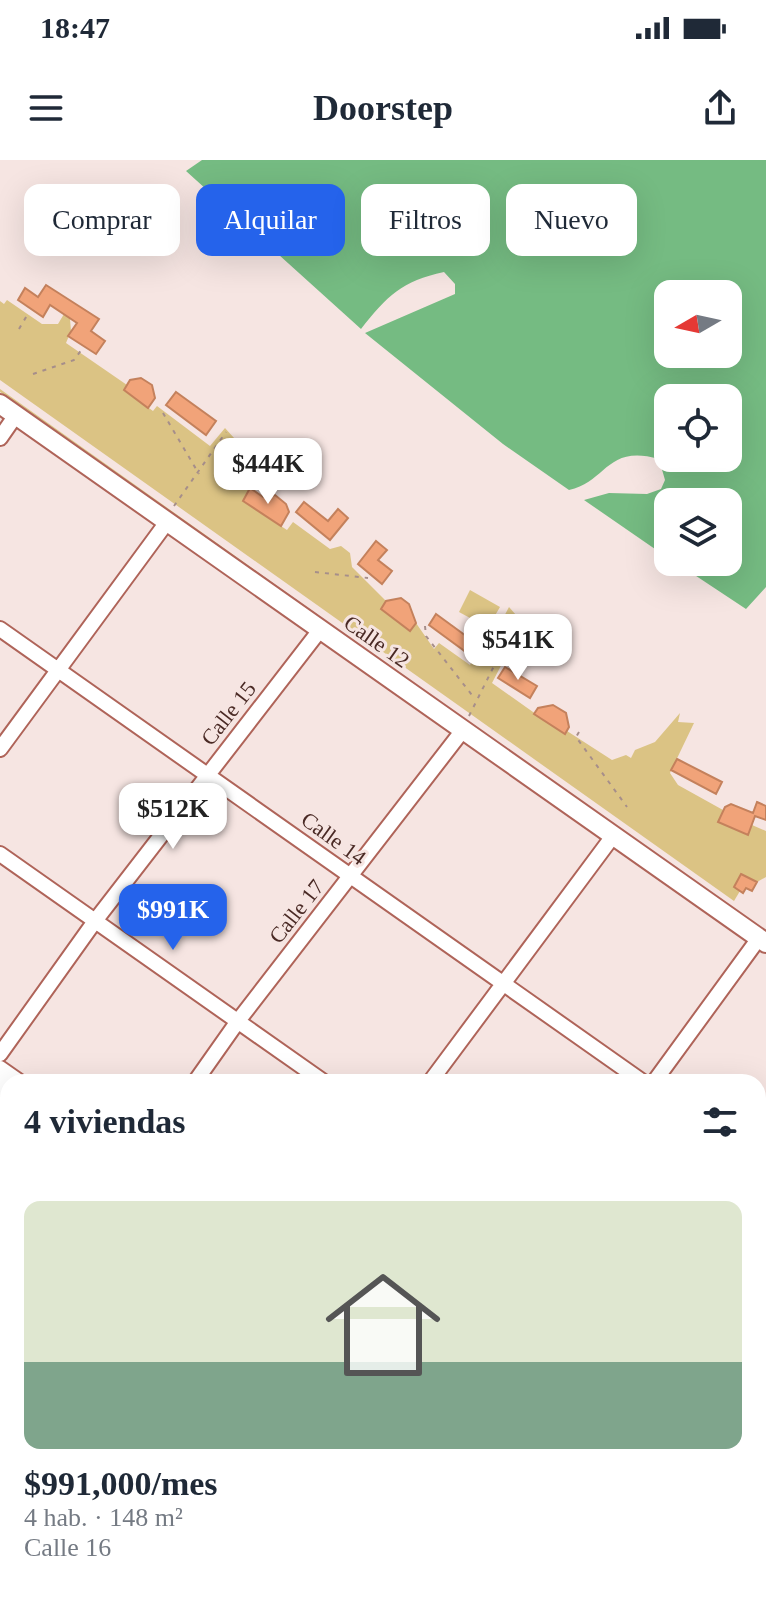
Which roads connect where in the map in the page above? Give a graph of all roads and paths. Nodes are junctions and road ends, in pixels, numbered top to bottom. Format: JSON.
{"nodes":[{"id":1,"x":29,"y":312,"type":"dead end"},
{"id":2,"x":19,"y":329,"type":"dead end"},
{"id":3,"x":82,"y":349,"type":"dead end"},
{"id":4,"x":33,"y":374,"type":"dead end"},
{"id":5,"x":8,"y":410,"type":"edge"},
{"id":6,"x":163,"y":413,"type":"dead end"},
{"id":7,"x":226,"y":432,"type":"dead end"},
{"id":8,"x":0,"y":438,"type":"edge"},
{"id":9,"x":199,"y":474,"type":"junction"},
{"id":10,"x":170,"y":515,"type":"junction"},
{"id":11,"x":315,"y":572,"type":"dead end"},
{"id":12,"x":368,"y":578,"type":"dead end"},
{"id":13,"x":514,"y":615,"type":"dead end"},
{"id":14,"x":425,"y":626,"type":"dead end"},
{"id":15,"x":0,"y":629,"type":"edge"},
{"id":16,"x":320,"y":630,"type":"junction"},
{"id":17,"x":60,"y":669,"type":"junction"},
{"id":18,"x":477,"y":702,"type":"junction"},
{"id":19,"x":466,"y":724,"type":"junction"},
{"id":20,"x":579,"y":732,"type":"dead end"},
{"id":21,"x":0,"y":749,"type":"edge"},
{"id":22,"x":208,"y":774,"type":"junction"},
{"id":23,"x":627,"y":807,"type":"dead end"},
{"id":24,"x":613,"y":836,"type":"junction"},
{"id":25,"x":0,"y":854,"type":"edge"},
{"id":26,"x":351,"y":877,"type":"junction"},
{"id":27,"x":95,"y":921,"type":"junction"},
{"id":28,"x":762,"y":941,"type":"edge"},
{"id":29,"x":501,"y":984,"type":"junction"},
{"id":30,"x":238,"y":1021,"type":"junction"},
{"id":31,"x":0,"y":1054,"type":"edge"},
{"id":32,"x":201,"y":1074,"type":"edge"},
{"id":33,"x":313,"y":1074,"type":"edge"},
{"id":34,"x":436,"y":1074,"type":"edge"},
{"id":35,"x":631,"y":1074,"type":"edge"},
{"id":36,"x":660,"y":1074,"type":"edge"}],
"edges":[{"from":1,"to":2,"type":"path"},
{"from":3,"to":4,"type":"path"},
{"from":5,"to":8,"type":"street"},
{"from":5,"to":10,"type":"main road","name":"Calle 12"},
{"from":6,"to":9,"type":"path"},
{"from":7,"to":9,"type":"path"},
{"from":9,"to":10,"type":"path"},
{"from":10,"to":16,"type":"main road","name":"Calle 12"},
{"from":10,"to":17,"type":"street"},
{"from":11,"to":12,"type":"path"},
{"from":13,"to":18,"type":"path"},
{"from":14,"to":18,"type":"path"},
{"from":15,"to":17,"type":"street","name":"Calle 14"},
{"from":16,"to":19,"type":"main road","name":"Calle 12"},
{"from":16,"to":22,"type":"street","name":"Calle 15"},
{"from":17,"to":21,"type":"street"},
{"from":17,"to":22,"type":"street","name":"Calle 14"},
{"from":18,"to":19,"type":"path"},
{"from":19,"to":24,"type":"main road","name":"Calle 12"},
{"from":19,"to":26,"type":"street","name":"Calle 17"},
{"from":20,"to":23,"type":"path"},
{"from":22,"to":26,"type":"street","name":"Calle 14"},
{"from":22,"to":27,"type":"street","name":"Calle 15"},
{"from":24,"to":28,"type":"main road","name":"Calle 12"},
{"from":24,"to":29,"type":"street"},
{"from":25,"to":27,"type":"street"},
{"from":26,"to":29,"type":"street","name":"Calle 14"},
{"from":26,"to":30,"type":"street","name":"Calle 17"},
{"from":27,"to":30,"type":"street"},
{"from":27,"to":31,"type":"street","name":"Calle 15"},
{"from":28,"to":36,"type":"street"},
{"from":29,"to":34,"type":"street"},
{"from":29,"to":35,"type":"street","name":"Calle 14"},
{"from":30,"to":32,"type":"street","name":"Calle 17"},
{"from":30,"to":33,"type":"street"}]}
